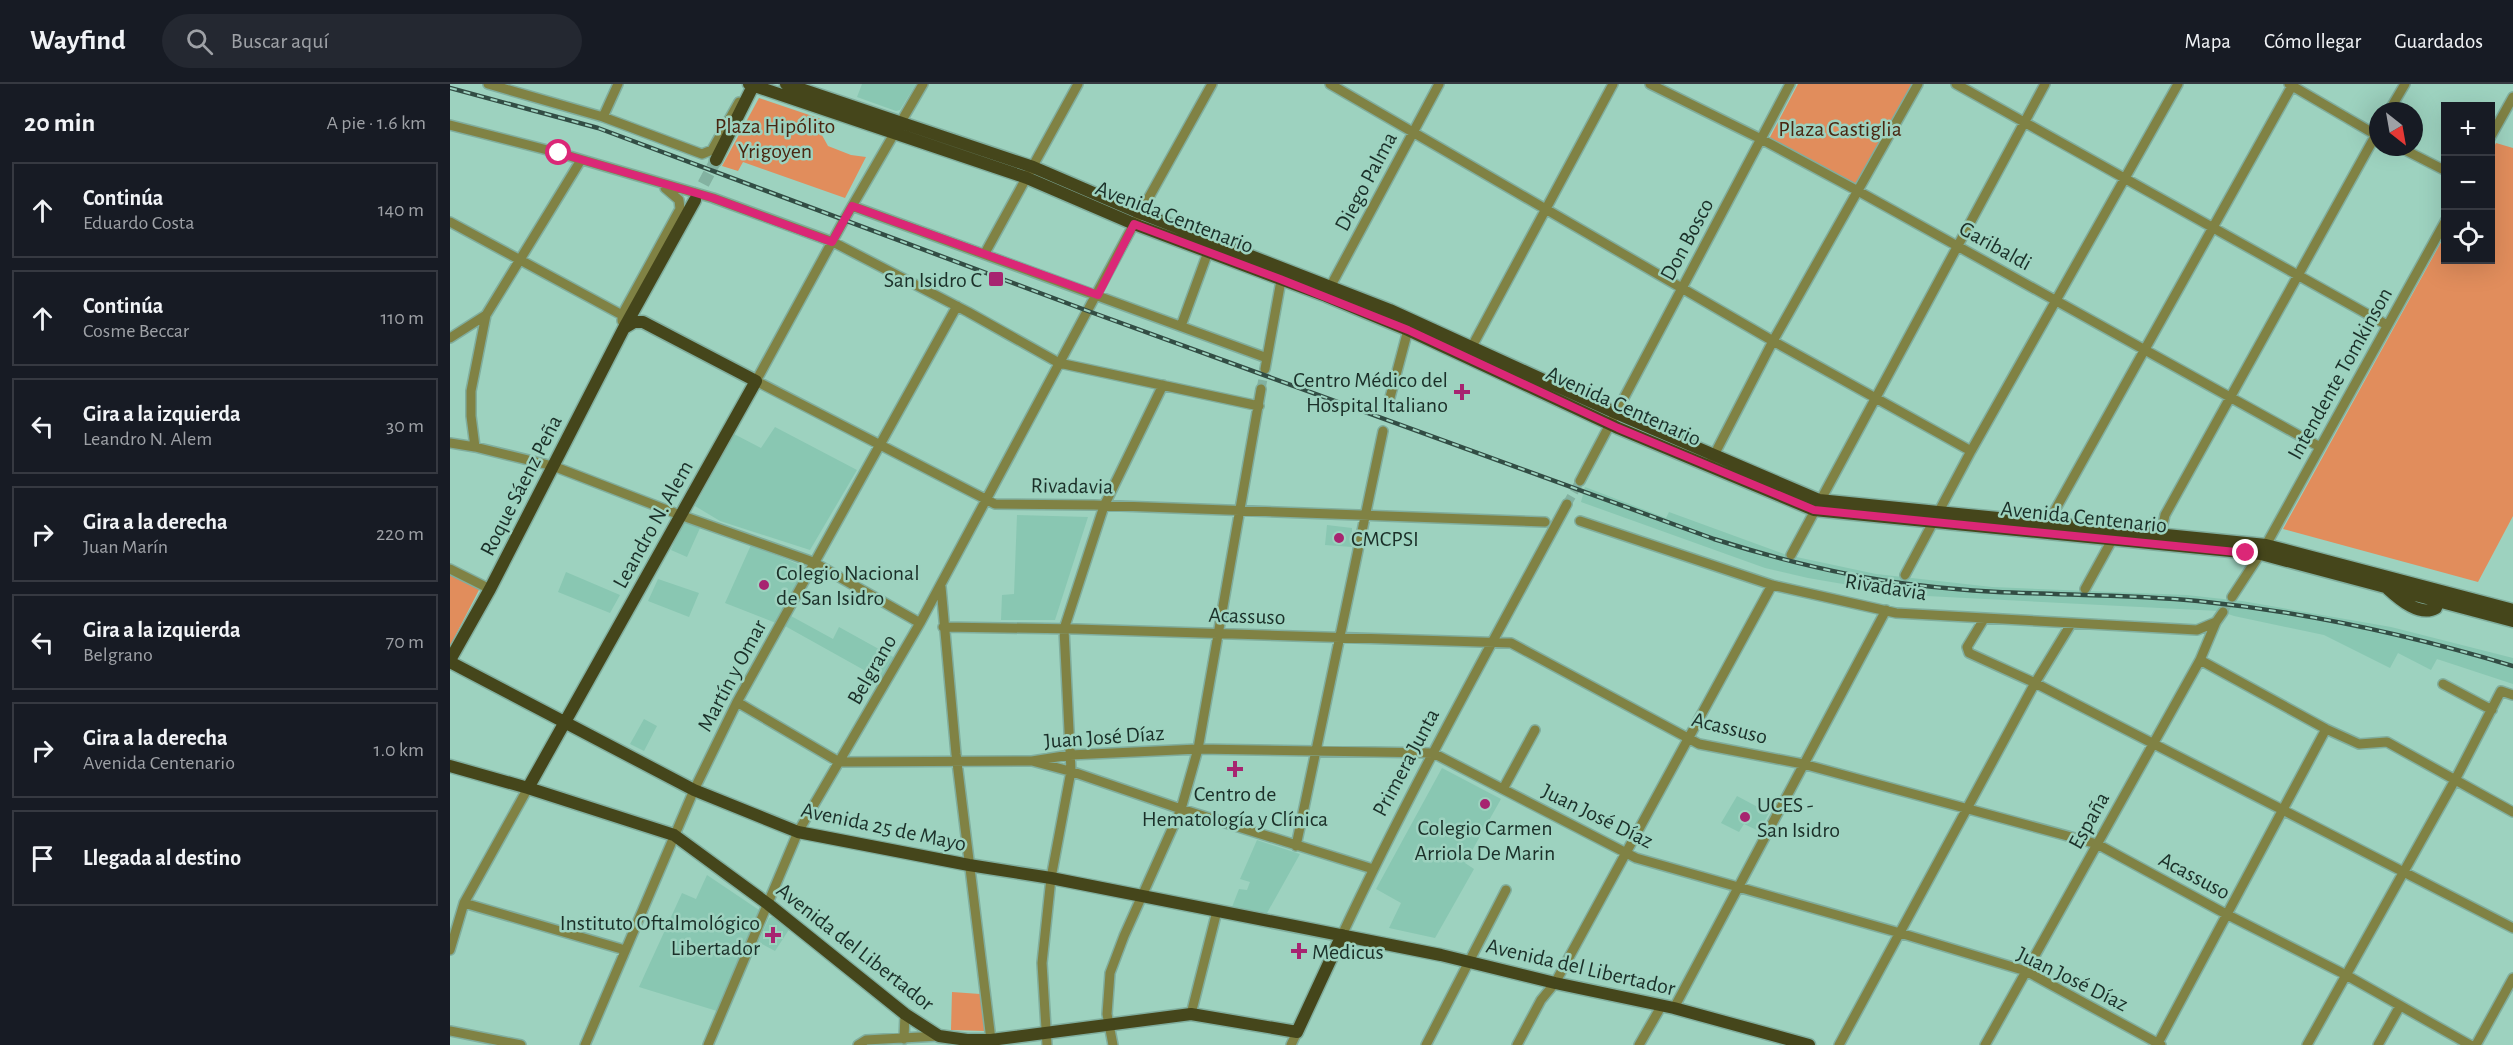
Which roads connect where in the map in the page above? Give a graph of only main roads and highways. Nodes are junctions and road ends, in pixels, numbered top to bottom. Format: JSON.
{"nodes":[{"id":1,"x":786,"y":84,"type":"edge"},
{"id":2,"x":752,"y":85,"type":"edge"},
{"id":3,"x":716,"y":160,"type":"tunnel mouth"},
{"id":4,"x":695,"y":200,"type":"tunnel mouth"},
{"id":5,"x":1137,"y":219,"type":"junction"},
{"id":6,"x":1282,"y":275,"type":"junction"},
{"id":7,"x":1327,"y":292,"type":"junction"},
{"id":8,"x":643,"y":293,"type":"junction"},
{"id":9,"x":641,"y":317,"type":"junction"},
{"id":10,"x":623,"y":322,"type":"junction"},
{"id":11,"x":1470,"y":352,"type":"junction"},
{"id":12,"x":756,"y":381,"type":"joint"},
{"id":13,"x":2051,"y":529,"type":"junction"},
{"id":14,"x":2160,"y":539,"type":"junction"},
{"id":15,"x":2264,"y":549,"type":"junction"},
{"id":16,"x":2439,"y":596,"type":"junction"},
{"id":17,"x":2513,"y":610,"type":"edge"},
{"id":18,"x":2513,"y":621,"type":"edge"},
{"id":19,"x":450,"y":661,"type":"edge"},
{"id":20,"x":563,"y":723,"type":"junction"},
{"id":21,"x":450,"y":766,"type":"edge"},
{"id":22,"x":528,"y":788,"type":"junction"},
{"id":23,"x":1342,"y":935,"type":"junction"},
{"id":24,"x":1297,"y":1032,"type":"joint"},
{"id":25,"x":1047,"y":1040,"type":"edge"},
{"id":26,"x":967,"y":1043,"type":"edge"},
{"id":27,"x":1809,"y":1045,"type":"edge"}],
"edges":[{"from":1,"to":5,"type":"main road","name":"Avenida Centenario"},
{"from":2,"to":3,"type":"main road"},
{"from":2,"to":5,"type":"main road","name":"Avenida Centenario"},
{"from":4,"to":8,"type":"main road","name":"Roque Sáenz Peña"},
{"from":5,"to":6,"type":"main road","name":"Avenida Centenario"},
{"from":5,"to":6,"type":"main road","name":"Avenida Centenario"},
{"from":6,"to":7,"type":"main road","name":"Avenida Centenario"},
{"from":7,"to":11,"type":"main road","name":"Avenida Centenario"},
{"from":7,"to":11,"type":"main road","name":"Avenida Centenario"},
{"from":8,"to":9,"type":"main road"},
{"from":8,"to":10,"type":"main road","name":"Roque Sáenz Peña"},
{"from":9,"to":10,"type":"main road"},
{"from":9,"to":12,"type":"main road","name":"Rivadavia"},
{"from":10,"to":19,"type":"main road","name":"Roque Sáenz Peña"},
{"from":11,"to":13,"type":"main road","name":"Avenida Centenario"},
{"from":12,"to":20,"type":"main road","name":"Leandro N. Alem"},
{"from":13,"to":14,"type":"main road","name":"Avenida Centenario"},
{"from":13,"to":14,"type":"main road","name":"Avenida Centenario"},
{"from":14,"to":15,"type":"main road","name":"Avenida Centenario"},
{"from":15,"to":16,"type":"main road","name":"Avenida Centenario"},
{"from":15,"to":16,"type":"main road","name":"Avenida Centenario"},
{"from":16,"to":17,"type":"main road","name":"Avenida Centenario"},
{"from":16,"to":18,"type":"main road","name":"Avenida Centenario"},
{"from":19,"to":20,"type":"main road","name":"Avenida 25 de Mayo"},
{"from":20,"to":22,"type":"main road","name":"Leandro N. Alem"},
{"from":20,"to":23,"type":"main road","name":"Avenida 25 de Mayo"},
{"from":21,"to":22,"type":"main road","name":"Avenida del Libertador"},
{"from":22,"to":26,"type":"main road","name":"Avenida del Libertador"},
{"from":23,"to":24,"type":"main road","name":"Primera Junta"},
{"from":23,"to":27,"type":"main road","name":"Avenida del Libertador"},
{"from":24,"to":25,"type":"main road","name":"Avenida del Libertador"},
{"from":25,"to":26,"type":"main road","name":"Avenida del Libertador"}]}
